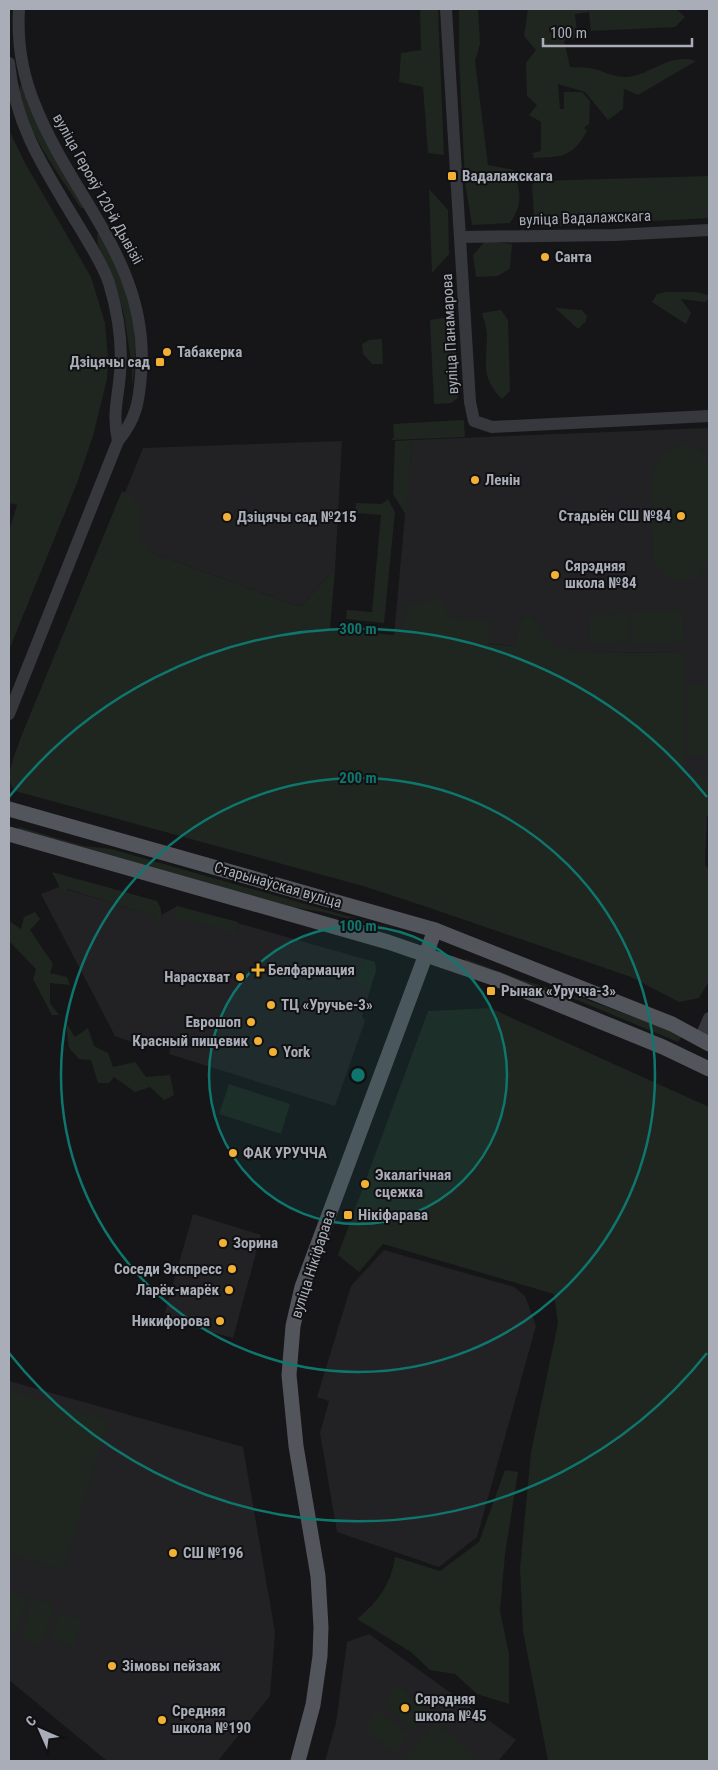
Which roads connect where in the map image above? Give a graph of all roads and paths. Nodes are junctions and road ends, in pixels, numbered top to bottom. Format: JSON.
{"nodes":[{"id":1,"x":19,"y":9,"type":"edge"},
{"id":2,"x":446,"y":9,"type":"edge"},
{"id":3,"x":9,"y":63,"type":"edge"},
{"id":4,"x":709,"y":230,"type":"edge"},
{"id":5,"x":461,"y":237,"type":"junction"},
{"id":6,"x":709,"y":416,"type":"edge"},
{"id":7,"x":118,"y":441,"type":"junction"},
{"id":8,"x":9,"y":714,"type":"edge"},
{"id":9,"x":9,"y":809,"type":"edge"},
{"id":10,"x":9,"y":834,"type":"edge"},
{"id":11,"x":434,"y":930,"type":"junction"},
{"id":12,"x":426,"y":956,"type":"junction"},
{"id":13,"x":709,"y":1018,"type":"edge"},
{"id":14,"x":705,"y":1041,"type":"edge"},
{"id":15,"x":690,"y":1059,"type":"junction"},
{"id":16,"x":709,"y":1069,"type":"edge"},
{"id":17,"x":298,"y":1761,"type":"edge"}],
"edges":[{"from":1,"to":7,"type":"street","name":"вуліца Герояў 120-й Дывізіі"},
{"from":2,"to":5,"type":"street","name":"вуліца Панамарова"},
{"from":3,"to":7,"type":"street"},
{"from":4,"to":5,"type":"street","name":"вуліца Вадалажскага"},
{"from":5,"to":6,"type":"street","name":"вуліца Панамарова"},
{"from":7,"to":8,"type":"street","name":"вуліца Герояў 120-й Дывізіі"},
{"from":9,"to":11,"type":"main road","name":"Старынаўская вуліца"},
{"from":10,"to":12,"type":"main road","name":"Старынаўская вуліца"},
{"from":11,"to":12,"type":"main road","name":"вуліца Нікіфарава"},
{"from":11,"to":14,"type":"main road","name":"Старынаўская вуліца"},
{"from":12,"to":15,"type":"main road","name":"Старынаўская вуліца"},
{"from":12,"to":17,"type":"main road","name":"вуліца Нікіфарава"},
{"from":13,"to":14,"type":"street"},
{"from":14,"to":15,"type":"main road"},
{"from":15,"to":16,"type":"main road","name":"Старынаўская вуліца"}]}
